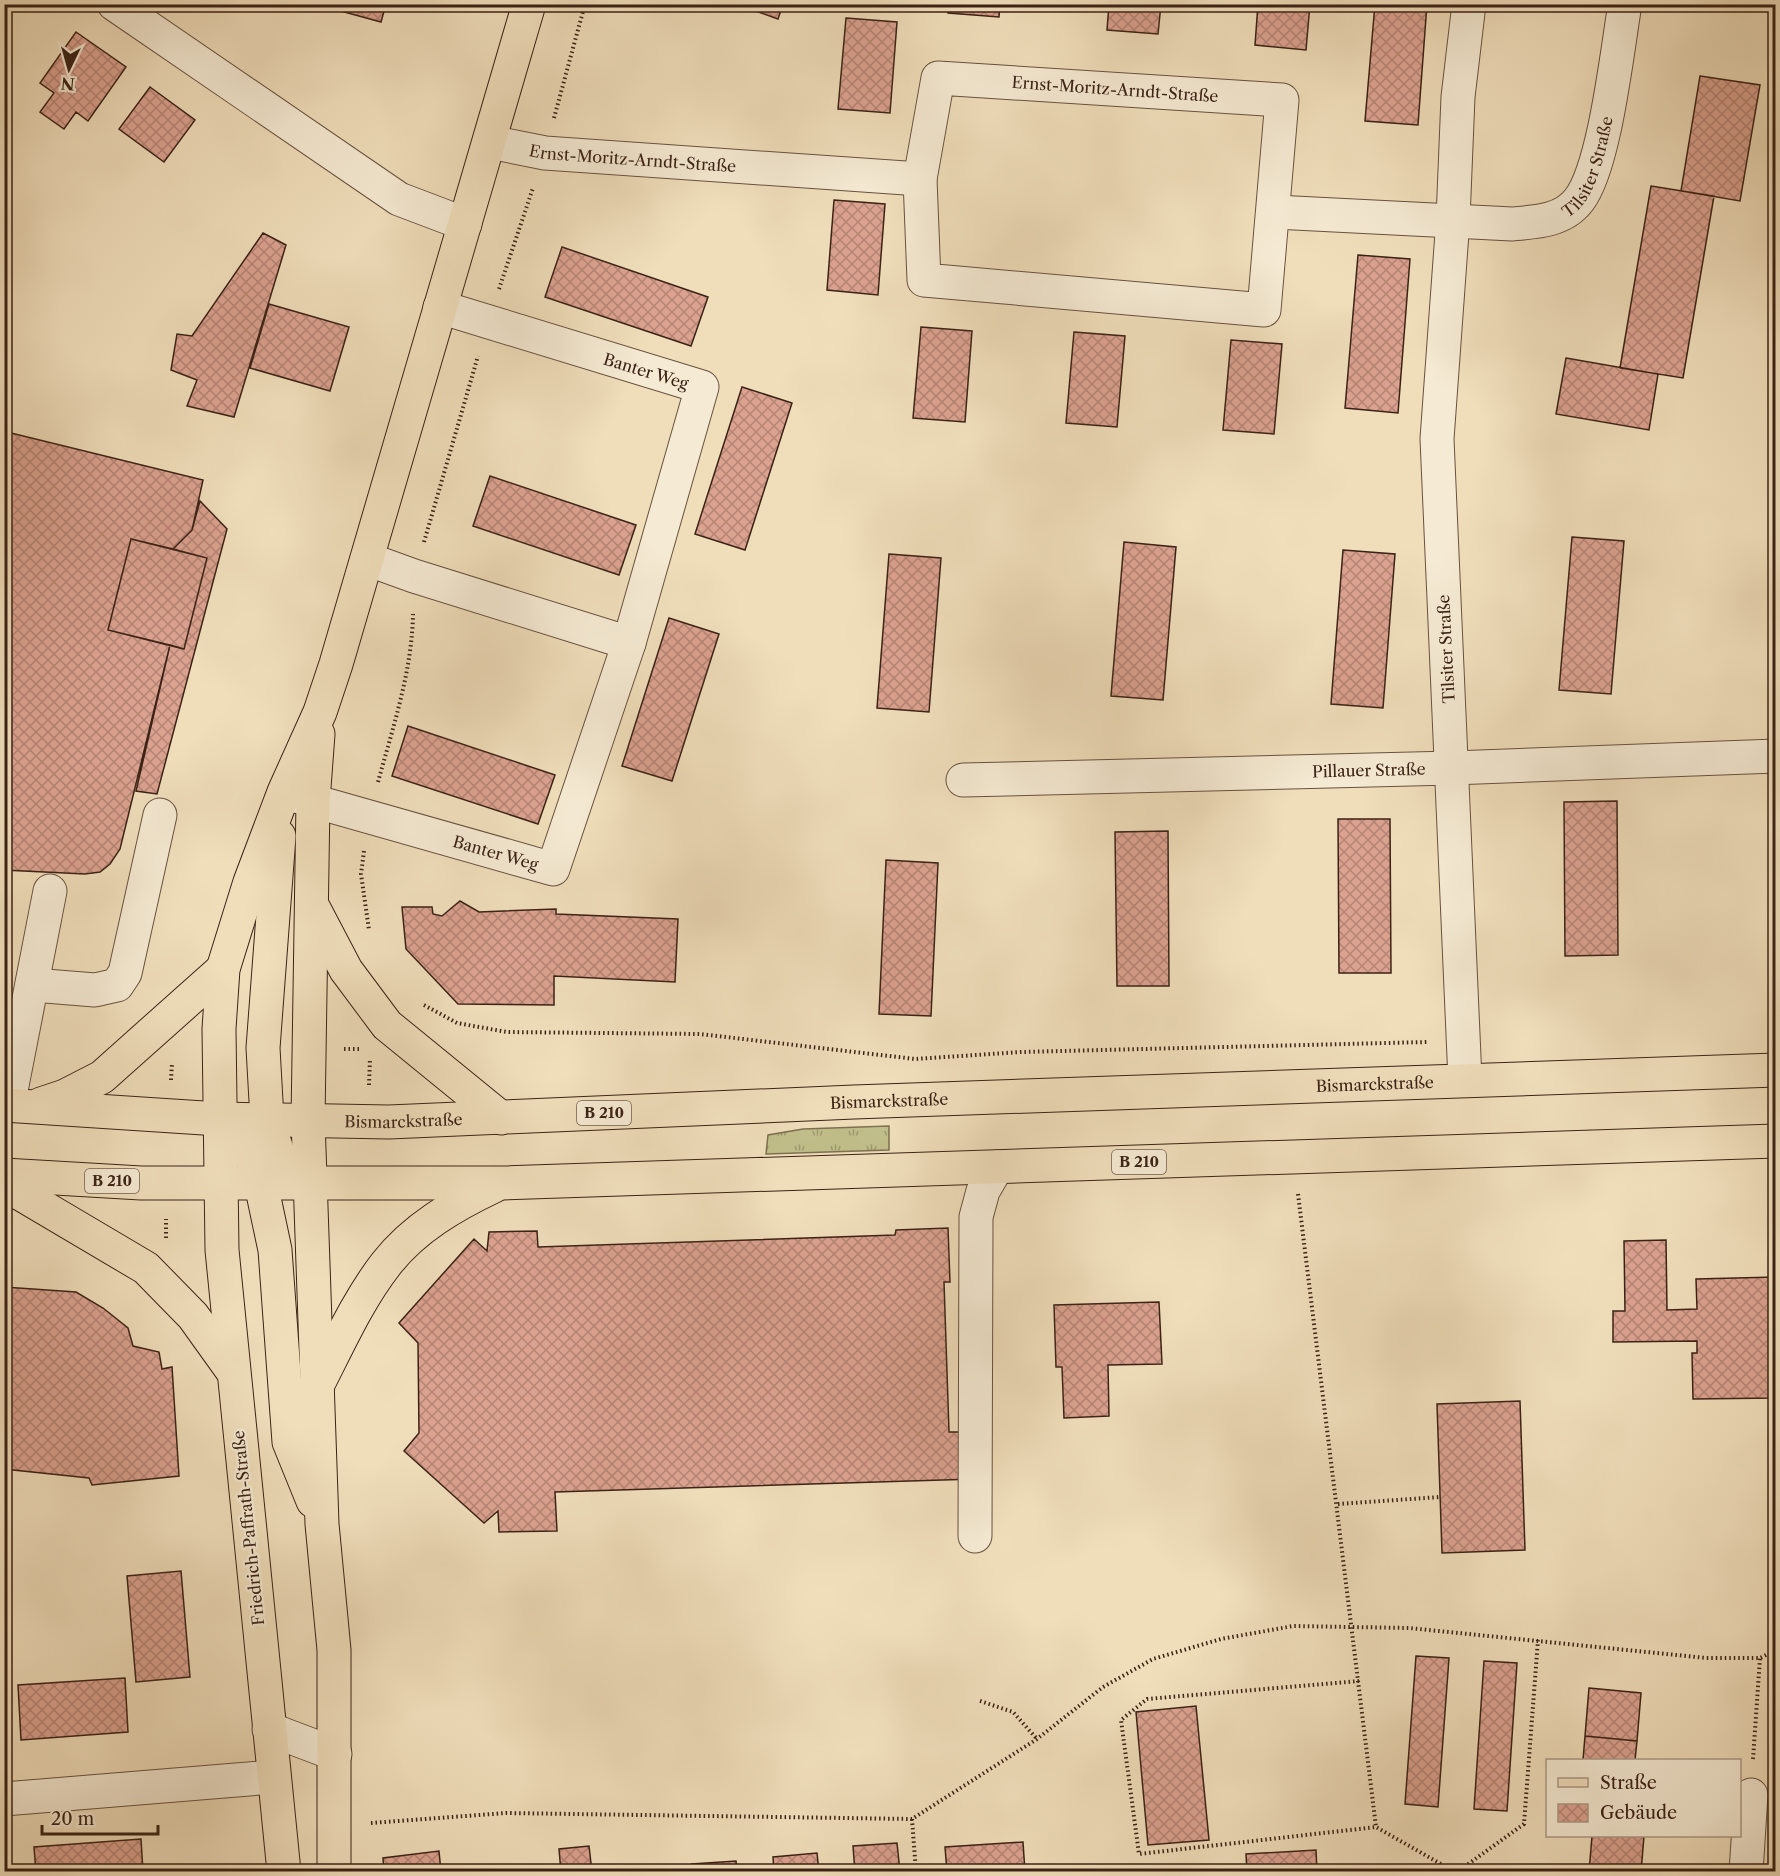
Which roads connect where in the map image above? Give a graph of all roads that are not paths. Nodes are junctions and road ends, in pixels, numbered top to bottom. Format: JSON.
{"nodes":[{"id":1,"x":114,"y":4,"type":"edge"},
{"id":2,"x":530,"y":4,"type":"edge"},
{"id":3,"x":1469,"y":4,"type":"edge"},
{"id":4,"x":1625,"y":4,"type":"edge"},
{"id":5,"x":490,"y":142,"type":"junction"},
{"id":6,"x":920,"y":179,"type":"junction"},
{"id":7,"x":1275,"y":212,"type":"junction"},
{"id":8,"x":1453,"y":219,"type":"junction"},
{"id":9,"x":465,"y":224,"type":"junction"},
{"id":10,"x":440,"y":307,"type":"junction"},
{"id":11,"x":367,"y":559,"type":"junction"},
{"id":12,"x":629,"y":643,"type":"junction"},
{"id":13,"x":1776,"y":756,"type":"edge"},
{"id":14,"x":1452,"y":768,"type":"junction"},
{"id":15,"x":963,"y":780,"type":"dead end"},
{"id":16,"x":298,"y":797,"type":"junction"},
{"id":17,"x":160,"y":815,"type":"dead end"},
{"id":18,"x":50,"y":891,"type":"dead end"},
{"id":19,"x":313,"y":908,"type":"junction"},
{"id":20,"x":223,"y":969,"type":"junction"},
{"id":21,"x":33,"y":985,"type":"junction"},
{"id":22,"x":1776,"y":1070,"type":"edge"},
{"id":23,"x":1465,"y":1080,"type":"junction"},
{"id":24,"x":14,"y":1106,"type":"edge"},
{"id":25,"x":501,"y":1118,"type":"junction"},
{"id":26,"x":219,"y":1119,"type":"junction"},
{"id":27,"x":267,"y":1119,"type":"junction"},
{"id":28,"x":308,"y":1120,"type":"junction"},
{"id":29,"x":1776,"y":1141,"type":"edge"},
{"id":30,"x":997,"y":1167,"type":"junction"},
{"id":31,"x":4,"y":1175,"type":"edge"},
{"id":32,"x":502,"y":1183,"type":"junction"},
{"id":33,"x":4,"y":1184,"type":"edge"},
{"id":34,"x":219,"y":1184,"type":"junction"},
{"id":35,"x":261,"y":1184,"type":"junction"},
{"id":36,"x":310,"y":1185,"type":"junction"},
{"id":37,"x":232,"y":1371,"type":"junction"},
{"id":38,"x":317,"y":1385,"type":"junction"},
{"id":39,"x":322,"y":1524,"type":"junction"},
{"id":40,"x":975,"y":1536,"type":"dead end"},
{"id":41,"x":269,"y":1729,"type":"junction"},
{"id":42,"x":335,"y":1754,"type":"junction"},
{"id":43,"x":273,"y":1777,"type":"junction"},
{"id":44,"x":1751,"y":1795,"type":"road end"},
{"id":45,"x":4,"y":1799,"type":"edge"},
{"id":46,"x":284,"y":1872,"type":"edge"},
{"id":47,"x":334,"y":1872,"type":"edge"},
{"id":48,"x":1746,"y":1872,"type":"edge"}],
"edges":[{"from":1,"to":9,"type":"street"},
{"from":2,"to":5,"type":"main road"},
{"from":3,"to":8,"type":"street","name":"Tilsiter Straße"},
{"from":4,"to":8,"type":"street","name":"Tilsiter Straße"},
{"from":5,"to":6,"type":"street","name":"Ernst-Moritz-Arndt-Straße"},
{"from":5,"to":9,"type":"main road"},
{"from":6,"to":7,"type":"street","name":"Ernst-Moritz-Arndt-Straße"},
{"from":6,"to":7,"type":"street","name":"Ernst-Moritz-Arndt-Straße"},
{"from":7,"to":8,"type":"street"},
{"from":8,"to":14,"type":"street","name":"Tilsiter Straße"},
{"from":9,"to":10,"type":"main road"},
{"from":10,"to":11,"type":"main road"},
{"from":10,"to":12,"type":"street","name":"Banter Weg"},
{"from":11,"to":12,"type":"street"},
{"from":11,"to":16,"type":"main road"},
{"from":12,"to":16,"type":"street","name":"Banter Weg"},
{"from":13,"to":14,"type":"street","name":"Pillauer Straße"},
{"from":14,"to":15,"type":"street","name":"Pillauer Straße"},
{"from":14,"to":23,"type":"street","name":"Tilsiter Straße"},
{"from":16,"to":19,"type":"main road"},
{"from":16,"to":20,"type":"main road"},
{"from":16,"to":27,"type":"main road"},
{"from":17,"to":21,"type":"street"},
{"from":18,"to":21,"type":"street"},
{"from":19,"to":25,"type":"main road"},
{"from":19,"to":28,"type":"main road"},
{"from":20,"to":24,"type":"main road"},
{"from":20,"to":26,"type":"main road"},
{"from":21,"to":24,"type":"street"},
{"from":22,"to":23,"type":"main road","name":"Bismarckstraße","number":"B 210"},
{"from":23,"to":25,"type":"main road","name":"Bismarckstraße","number":"B 210"},
{"from":24,"to":26,"type":"main road","name":"Bismarckstraße","number":"B 210"},
{"from":25,"to":28,"type":"main road","name":"Bismarckstraße","number":"B 210"},
{"from":26,"to":27,"type":"main road","name":"Bismarckstraße","number":"B 210"},
{"from":26,"to":34,"type":"main road"},
{"from":26,"to":35,"type":"main road"},
{"from":27,"to":28,"type":"main road","name":"Bismarckstraße","number":"B 210"},
{"from":27,"to":36,"type":"main road"},
{"from":28,"to":36,"type":"main road"},
{"from":29,"to":30,"type":"main road","number":"B 210"},
{"from":30,"to":32,"type":"main road","number":"B 210"},
{"from":30,"to":40,"type":"street"},
{"from":31,"to":34,"type":"main road","number":"B 210"},
{"from":32,"to":36,"type":"main road","number":"B 210"},
{"from":32,"to":38,"type":"main road"},
{"from":33,"to":37,"type":"main road"},
{"from":34,"to":35,"type":"main road","number":"B 210"},
{"from":34,"to":37,"type":"main road","name":"Friedrich-Paffrath-Straße"},
{"from":35,"to":36,"type":"main road","number":"B 210"},
{"from":35,"to":39,"type":"main road"},
{"from":36,"to":38,"type":"main road"},
{"from":37,"to":41,"type":"main road","name":"Friedrich-Paffrath-Straße"},
{"from":38,"to":39,"type":"main road"},
{"from":39,"to":42,"type":"main road"},
{"from":41,"to":42,"type":"street"},
{"from":41,"to":43,"type":"main road","name":"Friedrich-Paffrath-Straße"},
{"from":42,"to":47,"type":"main road"},
{"from":43,"to":45,"type":"street"},
{"from":43,"to":46,"type":"main road","name":"Friedrich-Paffrath-Straße"},
{"from":44,"to":48,"type":"street"}]}
